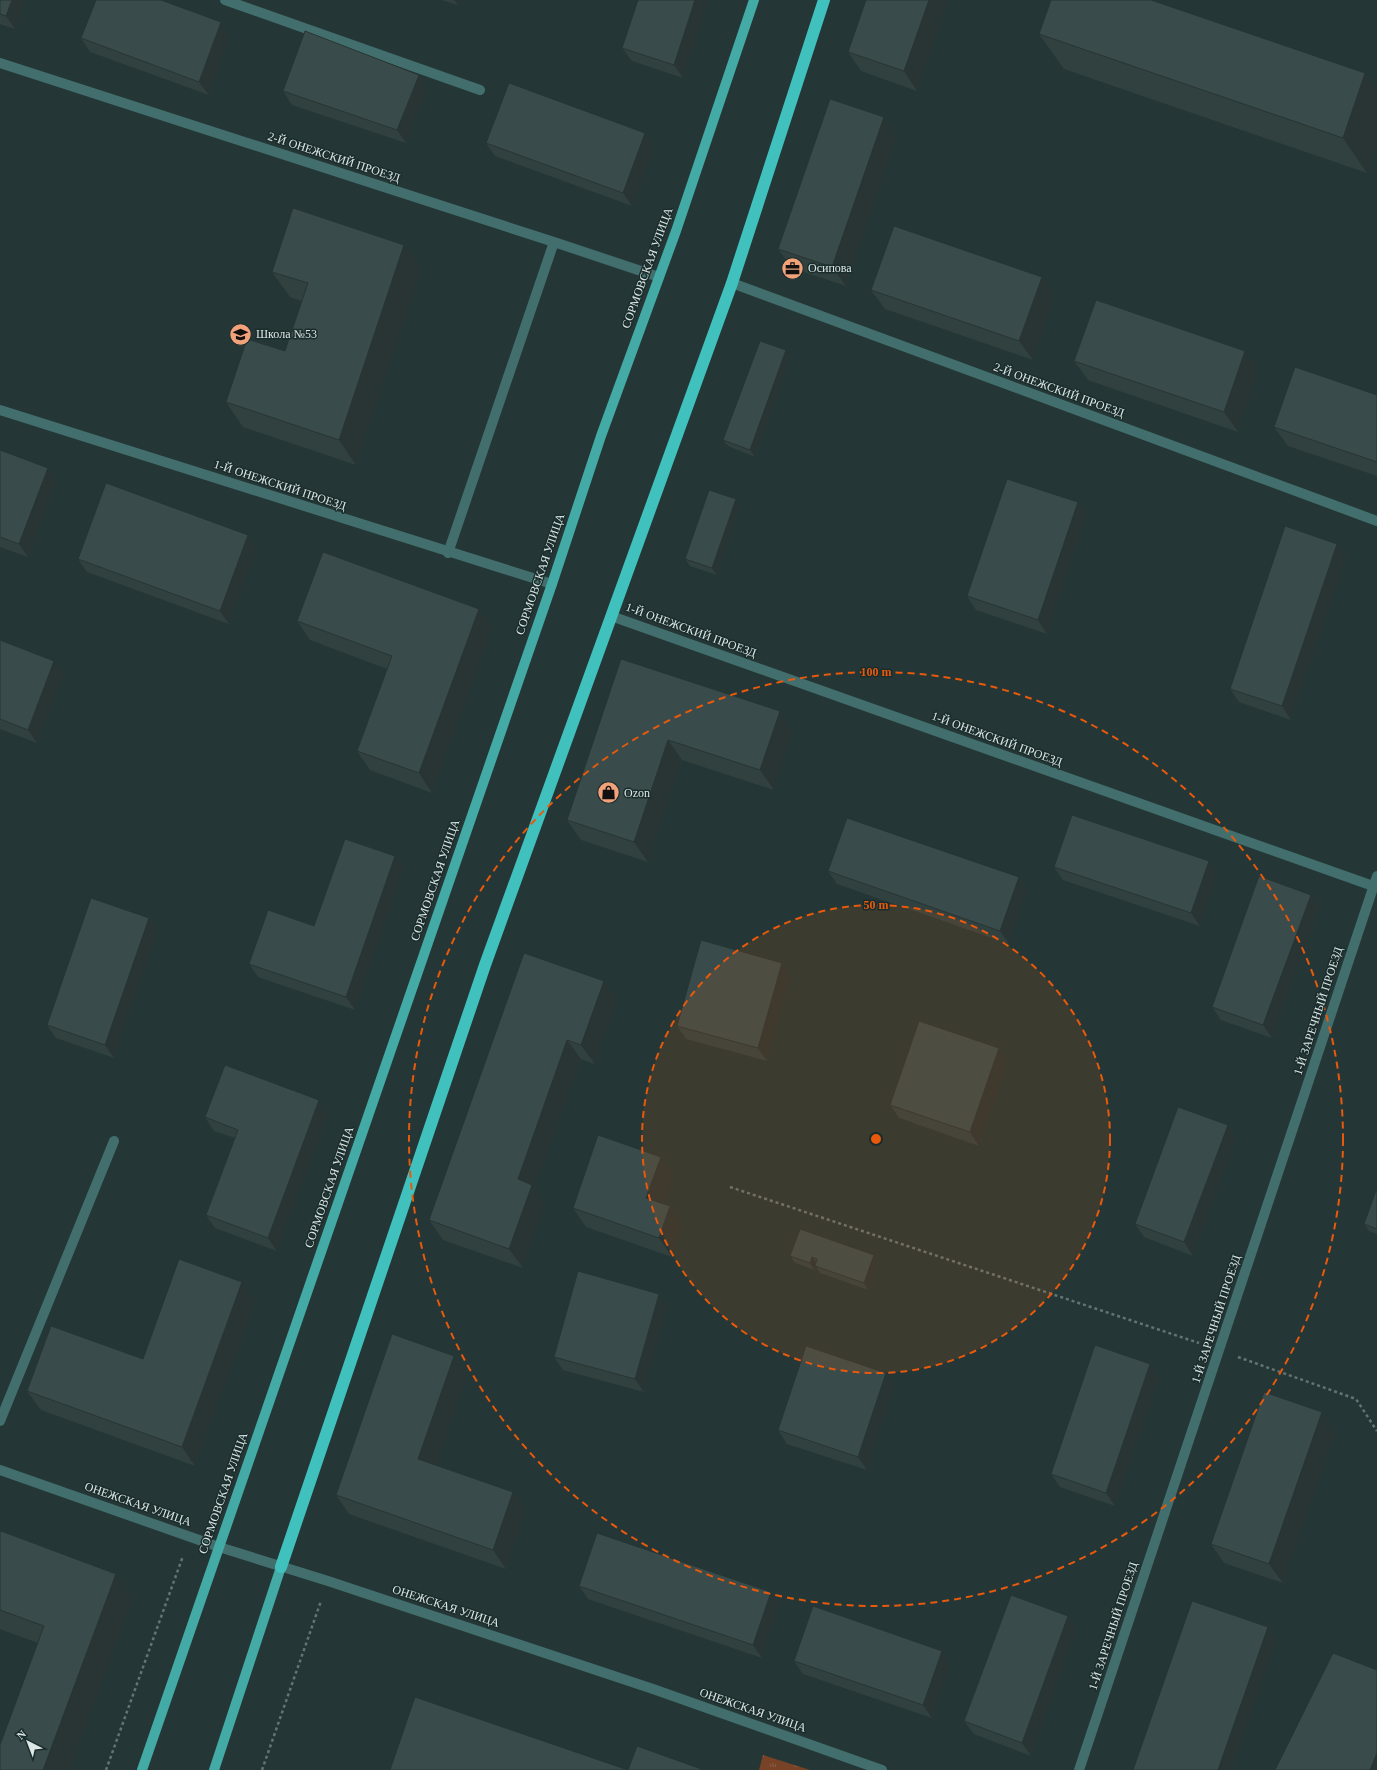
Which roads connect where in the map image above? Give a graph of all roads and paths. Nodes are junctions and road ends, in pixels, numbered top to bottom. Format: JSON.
{"nodes":[{"id":1,"x":225,"y":0,"type":"edge"},
{"id":2,"x":754,"y":0,"type":"edge"},
{"id":3,"x":824,"y":0,"type":"edge"},
{"id":4,"x":0,"y":63,"type":"edge"},
{"id":5,"x":480,"y":90,"type":"dead end"},
{"id":6,"x":554,"y":242,"type":"junction"},
{"id":7,"x":659,"y":277,"type":"junction"},
{"id":8,"x":732,"y":282,"type":"junction"},
{"id":9,"x":0,"y":410,"type":"edge"},
{"id":10,"x":1377,"y":521,"type":"edge"},
{"id":11,"x":448,"y":553,"type":"junction"},
{"id":12,"x":552,"y":584,"type":"junction"},
{"id":13,"x":611,"y":616,"type":"junction"},
{"id":14,"x":1377,"y":876,"type":"edge"},
{"id":15,"x":1374,"y":886,"type":"junction"},
{"id":16,"x":114,"y":1141,"type":"dead end"},
{"id":17,"x":730,"y":1187,"type":"dead end"},
{"id":18,"x":1219,"y":1350,"type":"junction"},
{"id":19,"x":0,"y":1421,"type":"edge"},
{"id":20,"x":1377,"y":1431,"type":"edge"},
{"id":21,"x":0,"y":1470,"type":"edge"},
{"id":22,"x":190,"y":1536,"type":"junction"},
{"id":23,"x":219,"y":1547,"type":"junction"},
{"id":24,"x":281,"y":1567,"type":"junction"},
{"id":25,"x":328,"y":1581,"type":"junction"},
{"id":26,"x":106,"y":1770,"type":"edge"},
{"id":27,"x":142,"y":1770,"type":"edge"},
{"id":28,"x":214,"y":1770,"type":"edge"},
{"id":29,"x":262,"y":1770,"type":"edge"},
{"id":30,"x":882,"y":1770,"type":"edge"},
{"id":31,"x":1079,"y":1770,"type":"edge"}],
"edges":[{"from":1,"to":5,"type":"street"},
{"from":2,"to":7,"type":"main road","name":"СОРМОВСКАЯ УЛИЦА"},
{"from":3,"to":8,"type":"highway"},
{"from":4,"to":6,"type":"street","name":"2-Й ОНЕЖСКИЙ ПРОЕЗД"},
{"from":6,"to":7,"type":"street","name":"2-Й ОНЕЖСКИЙ ПРОЕЗД"},
{"from":6,"to":11,"type":"street"},
{"from":7,"to":12,"type":"main road","name":"СОРМОВСКАЯ УЛИЦА"},
{"from":8,"to":10,"type":"street","name":"2-Й ОНЕЖСКИЙ ПРОЕЗД"},
{"from":8,"to":13,"type":"highway"},
{"from":9,"to":11,"type":"street","name":"1-Й ОНЕЖСКИЙ ПРОЕЗД"},
{"from":11,"to":12,"type":"street","name":"1-Й ОНЕЖСКИЙ ПРОЕЗД"},
{"from":12,"to":23,"type":"main road","name":"СОРМОВСКАЯ УЛИЦА"},
{"from":13,"to":15,"type":"street","name":"1-Й ОНЕЖСКИЙ ПРОЕЗД"},
{"from":13,"to":24,"type":"highway"},
{"from":14,"to":15,"type":"street","name":"1-Й ЗАРЕЧНЫЙ ПРОЕЗД"},
{"from":15,"to":18,"type":"street","name":"1-Й ЗАРЕЧНЫЙ ПРОЕЗД"},
{"from":16,"to":19,"type":"street"},
{"from":17,"to":18,"type":"path"},
{"from":18,"to":20,"type":"path"},
{"from":18,"to":31,"type":"street","name":"1-Й ЗАРЕЧНЫЙ ПРОЕЗД"},
{"from":21,"to":22,"type":"street","name":"ОНЕЖСКАЯ УЛИЦА"},
{"from":22,"to":23,"type":"street","name":"ОНЕЖСКАЯ УЛИЦА"},
{"from":22,"to":26,"type":"path"},
{"from":23,"to":24,"type":"street","name":"ОНЕЖСКАЯ УЛИЦА"},
{"from":23,"to":27,"type":"main road","name":"СОРМОВСКАЯ УЛИЦА"},
{"from":24,"to":25,"type":"street","name":"ОНЕЖСКАЯ УЛИЦА"},
{"from":24,"to":28,"type":"main road"},
{"from":25,"to":29,"type":"path"},
{"from":25,"to":30,"type":"street","name":"ОНЕЖСКАЯ УЛИЦА"}]}
